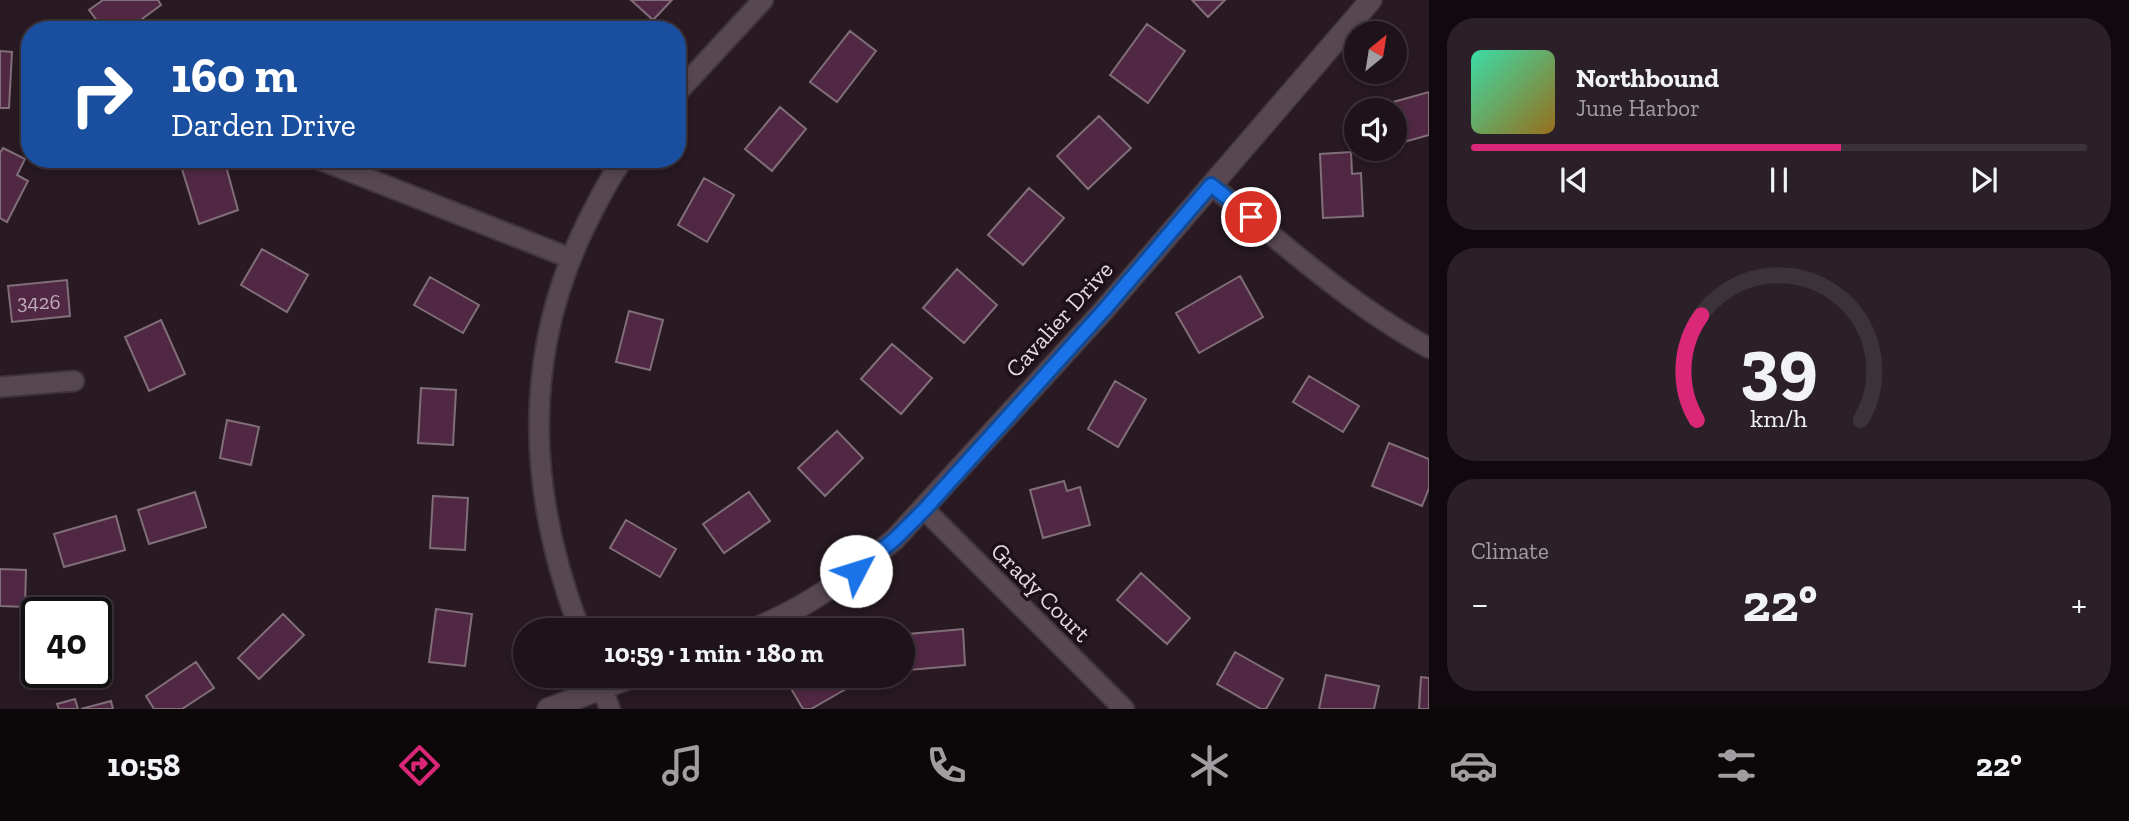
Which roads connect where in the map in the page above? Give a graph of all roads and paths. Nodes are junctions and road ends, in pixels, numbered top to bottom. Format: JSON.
{"nodes":[{"id":1,"x":762,"y":0,"type":"edge"},
{"id":2,"x":1371,"y":0,"type":"edge"},
{"id":3,"x":686,"y":83,"type":"edge"},
{"id":4,"x":341,"y":168,"type":"edge"},
{"id":5,"x":618,"y":168,"type":"edge"},
{"id":6,"x":1211,"y":185,"type":"junction"},
{"id":7,"x":570,"y":258,"type":"junction"},
{"id":8,"x":1429,"y":348,"type":"edge"},
{"id":9,"x":74,"y":381,"type":"dead end"},
{"id":10,"x":0,"y":387,"type":"edge"},
{"id":11,"x":925,"y":509,"type":"junction"},
{"id":12,"x":575,"y":618,"type":"edge"},
{"id":13,"x":776,"y":618,"type":"edge"},
{"id":14,"x":603,"y":691,"type":"edge"},
{"id":15,"x":548,"y":709,"type":"edge"},
{"id":16,"x":1124,"y":709,"type":"edge"}],
"edges":[{"from":1,"to":3,"type":"street"},
{"from":2,"to":6,"type":"street","name":"Cavalier Drive"},
{"from":4,"to":7,"type":"street"},
{"from":5,"to":7,"type":"street"},
{"from":6,"to":8,"type":"street"},
{"from":6,"to":11,"type":"street","name":"Cavalier Drive"},
{"from":7,"to":12,"type":"street"},
{"from":9,"to":10,"type":"street"},
{"from":11,"to":13,"type":"street","name":"Cavalier Drive"},
{"from":11,"to":16,"type":"street","name":"Grady Court"},
{"from":14,"to":15,"type":"street"}]}
